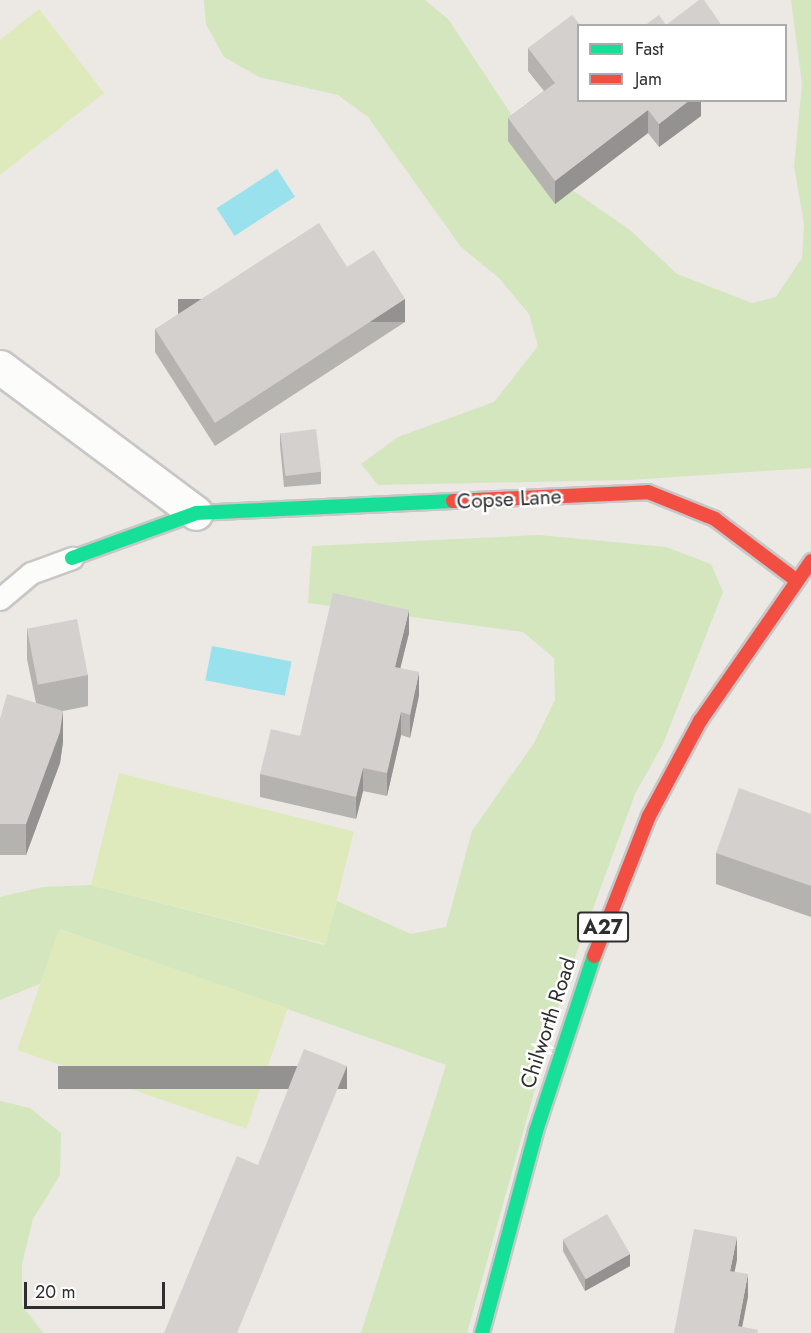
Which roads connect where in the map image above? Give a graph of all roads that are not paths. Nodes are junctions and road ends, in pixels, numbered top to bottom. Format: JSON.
{"nodes":[{"id":1,"x":0,"y":367,"type":"edge"},
{"id":2,"x":196,"y":513,"type":"junction"},
{"id":3,"x":72,"y":558,"type":"joint"},
{"id":4,"x":811,"y":561,"type":"edge"},
{"id":5,"x":796,"y":580,"type":"junction"},
{"id":6,"x":0,"y":599,"type":"edge"},
{"id":7,"x":482,"y":1333,"type":"edge"}],
"edges":[{"from":1,"to":2,"type":"street"},
{"from":2,"to":3,"type":"main road","name":"Copse Lane"},
{"from":2,"to":5,"type":"main road","name":"Copse Lane"},
{"from":3,"to":6,"type":"lane"},
{"from":4,"to":5,"type":"main road","name":"Chilworth Road","number":"A27"},
{"from":5,"to":7,"type":"main road","name":"Chilworth Road","number":"A27"}]}
